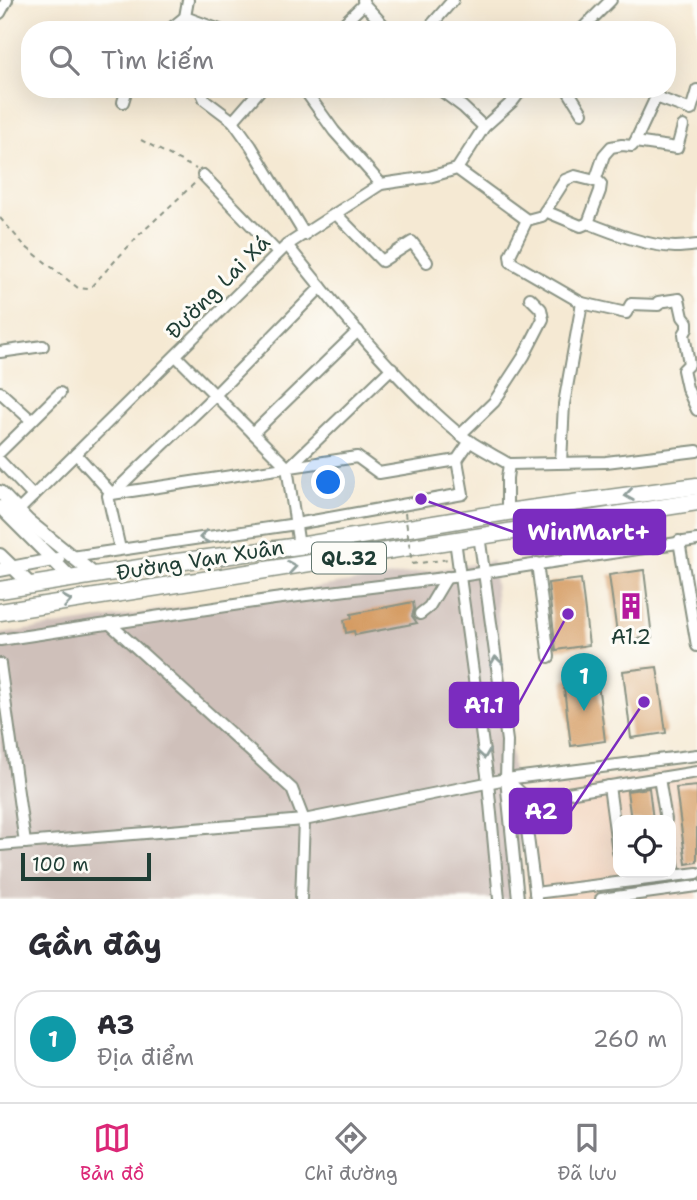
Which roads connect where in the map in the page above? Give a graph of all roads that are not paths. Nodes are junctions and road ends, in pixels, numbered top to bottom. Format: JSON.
{"nodes":[{"id":1,"x":7,"y":0,"type":"edge"},
{"id":2,"x":188,"y":0,"type":"edge"},
{"id":3,"x":453,"y":0,"type":"edge"},
{"id":4,"x":611,"y":0,"type":"edge"},
{"id":5,"x":364,"y":2,"type":"edge"},
{"id":6,"x":0,"y":13,"type":"edge"},
{"id":7,"x":184,"y":17,"type":"junction"},
{"id":8,"x":179,"y":21,"type":"edge"},
{"id":9,"x":195,"y":21,"type":"edge"},
{"id":10,"x":346,"y":21,"type":"edge"},
{"id":11,"x":380,"y":21,"type":"edge"},
{"id":12,"x":435,"y":21,"type":"edge"},
{"id":13,"x":590,"y":21,"type":"edge"},
{"id":14,"x":697,"y":90,"type":"edge"},
{"id":15,"x":124,"y":98,"type":"edge"},
{"id":16,"x":204,"y":98,"type":"edge"},
{"id":17,"x":253,"y":98,"type":"edge"},
{"id":18,"x":310,"y":98,"type":"edge"},
{"id":19,"x":451,"y":98,"type":"edge"},
{"id":20,"x":515,"y":98,"type":"edge"},
{"id":21,"x":573,"y":98,"type":"edge"},
{"id":22,"x":656,"y":98,"type":"edge"},
{"id":23,"x":659,"y":98,"type":"edge"},
{"id":24,"x":123,"y":102,"type":"dead end"},
{"id":25,"x":582,"y":113,"type":"dead end"},
{"id":26,"x":233,"y":121,"type":"junction"},
{"id":27,"x":683,"y":126,"type":"dead end"},
{"id":28,"x":484,"y":127,"type":"junction"},
{"id":29,"x":635,"y":142,"type":"junction"},
{"id":30,"x":457,"y":169,"type":"junction"},
{"id":31,"x":203,"y":175,"type":"road end"},
{"id":32,"x":595,"y":181,"type":"junction"},
{"id":33,"x":381,"y":184,"type":"junction"},
{"id":34,"x":545,"y":211,"type":"junction"},
{"id":35,"x":336,"y":214,"type":"junction"},
{"id":36,"x":527,"y":220,"type":"junction"},
{"id":37,"x":588,"y":223,"type":"junction"},
{"id":38,"x":305,"y":234,"type":"junction"},
{"id":39,"x":697,"y":245,"type":"edge"},
{"id":40,"x":283,"y":249,"type":"junction"},
{"id":41,"x":427,"y":262,"type":"dead end"},
{"id":42,"x":321,"y":287,"type":"junction"},
{"id":43,"x":530,"y":298,"type":"dead end"},
{"id":44,"x":582,"y":303,"type":"junction"},
{"id":45,"x":358,"y":331,"type":"junction"},
{"id":46,"x":43,"y":346,"type":"dead end"},
{"id":47,"x":0,"y":352,"type":"edge"},
{"id":48,"x":176,"y":356,"type":"junction"},
{"id":49,"x":392,"y":368,"type":"junction"},
{"id":50,"x":0,"y":392,"type":"edge"},
{"id":51,"x":60,"y":393,"type":"dead end"},
{"id":52,"x":215,"y":395,"type":"junction"},
{"id":53,"x":697,"y":410,"type":"edge"},
{"id":54,"x":31,"y":420,"type":"junction"},
{"id":55,"x":253,"y":433,"type":"junction"},
{"id":56,"x":465,"y":438,"type":"junction"},
{"id":57,"x":697,"y":450,"type":"edge"},
{"id":58,"x":0,"y":452,"type":"edge"},
{"id":59,"x":76,"y":454,"type":"junction"},
{"id":60,"x":457,"y":460,"type":"junction"},
{"id":61,"x":0,"y":461,"type":"edge"},
{"id":62,"x":561,"y":462,"type":"junction"},
{"id":63,"x":509,"y":464,"type":"junction"},
{"id":64,"x":288,"y":468,"type":"junction"},
{"id":65,"x":697,"y":486,"type":"edge"},
{"id":66,"x":0,"y":492,"type":"edge"},
{"id":67,"x":113,"y":494,"type":"junction"},
{"id":68,"x":463,"y":494,"type":"junction"},
{"id":69,"x":33,"y":496,"type":"junction"},
{"id":70,"x":697,"y":502,"type":"edge"},
{"id":71,"x":0,"y":507,"type":"edge"},
{"id":72,"x":400,"y":510,"type":"junction"},
{"id":73,"x":508,"y":512,"type":"junction"},
{"id":74,"x":15,"y":514,"type":"junction"},
{"id":75,"x":467,"y":518,"type":"junction"},
{"id":76,"x":296,"y":524,"type":"junction"},
{"id":77,"x":400,"y":529,"type":"junction"},
{"id":78,"x":479,"y":536,"type":"junction"},
{"id":79,"x":455,"y":540,"type":"junction"},
{"id":80,"x":697,"y":540,"type":"edge"},
{"id":81,"x":679,"y":541,"type":"junction"},
{"id":82,"x":299,"y":546,"type":"junction"},
{"id":83,"x":120,"y":549,"type":"junction"},
{"id":84,"x":0,"y":555,"type":"edge"},
{"id":85,"x":72,"y":557,"type":"junction"},
{"id":86,"x":52,"y":560,"type":"junction"},
{"id":87,"x":177,"y":562,"type":"junction"},
{"id":88,"x":537,"y":563,"type":"junction"},
{"id":89,"x":6,"y":568,"type":"edge"},
{"id":90,"x":483,"y":571,"type":"junction"},
{"id":91,"x":95,"y":575,"type":"junction"},
{"id":92,"x":460,"y":576,"type":"junction"},
{"id":93,"x":447,"y":578,"type":"junction"},
{"id":94,"x":72,"y":579,"type":"junction"},
{"id":95,"x":181,"y":583,"type":"junction"},
{"id":96,"x":31,"y":585,"type":"junction"},
{"id":97,"x":1,"y":588,"type":"edge"},
{"id":98,"x":0,"y":612,"type":"edge"},
{"id":99,"x":420,"y":614,"type":"dead end"},
{"id":100,"x":109,"y":623,"type":"junction"},
{"id":101,"x":0,"y":640,"type":"edge"},
{"id":102,"x":697,"y":646,"type":"edge"},
{"id":103,"x":548,"y":657,"type":"dead end"},
{"id":104,"x":0,"y":664,"type":"edge"},
{"id":105,"x":697,"y":755,"type":"edge"},
{"id":106,"x":697,"y":772,"type":"edge"},
{"id":107,"x":659,"y":778,"type":"junction"},
{"id":108,"x":506,"y":779,"type":"junction"},
{"id":109,"x":488,"y":782,"type":"junction"},
{"id":110,"x":609,"y":786,"type":"junction"},
{"id":111,"x":535,"y":806,"type":"junction"},
{"id":112,"x":613,"y":815,"type":"edge"},
{"id":113,"x":665,"y":815,"type":"edge"},
{"id":114,"x":304,"y":820,"type":"junction"},
{"id":115,"x":25,"y":843,"type":"junction"},
{"id":116,"x":0,"y":845,"type":"edge"},
{"id":117,"x":697,"y":873,"type":"edge"},
{"id":118,"x":676,"y":875,"type":"edge"},
{"id":119,"x":617,"y":878,"type":"edge"},
{"id":120,"x":697,"y":886,"type":"edge"},
{"id":121,"x":535,"y":896,"type":"edge"},
{"id":122,"x":301,"y":899,"type":"edge"},
{"id":123,"x":499,"y":899,"type":"edge"},
{"id":124,"x":518,"y":899,"type":"edge"},
{"id":125,"x":601,"y":899,"type":"edge"}],
"edges":[{"from":1,"to":6,"type":"street"},
{"from":2,"to":7,"type":"street"},
{"from":3,"to":12,"type":"street"},
{"from":4,"to":13,"type":"street"},
{"from":5,"to":10,"type":"street"},
{"from":5,"to":11,"type":"street"},
{"from":7,"to":8,"type":"street"},
{"from":7,"to":9,"type":"street"},
{"from":14,"to":23,"type":"street"},
{"from":15,"to":24,"type":"street"},
{"from":16,"to":26,"type":"street"},
{"from":17,"to":26,"type":"street"},
{"from":18,"to":33,"type":"street"},
{"from":19,"to":28,"type":"street"},
{"from":20,"to":28,"type":"street"},
{"from":21,"to":25,"type":"street"},
{"from":22,"to":29,"type":"street"},
{"from":26,"to":38,"type":"street"},
{"from":27,"to":29,"type":"street"},
{"from":28,"to":30,"type":"street"},
{"from":29,"to":32,"type":"street"},
{"from":30,"to":33,"type":"street","name":"Đường Lai Xá"},
{"from":30,"to":36,"type":"street"},
{"from":31,"to":40,"type":"street"},
{"from":32,"to":34,"type":"street"},
{"from":32,"to":37,"type":"street"},
{"from":33,"to":35,"type":"street","name":"Đường Lai Xá"},
{"from":34,"to":36,"type":"street"},
{"from":34,"to":37,"type":"street"},
{"from":35,"to":38,"type":"street","name":"Đường Lai Xá"},
{"from":35,"to":41,"type":"street"},
{"from":36,"to":44,"type":"street"},
{"from":37,"to":39,"type":"street"},
{"from":38,"to":40,"type":"street","name":"Đường Lai Xá"},
{"from":40,"to":42,"type":"street"},
{"from":40,"to":48,"type":"street","name":"Đường Lai Xá"},
{"from":42,"to":45,"type":"street"},
{"from":42,"to":52,"type":"street"},
{"from":43,"to":56,"type":"street"},
{"from":44,"to":53,"type":"street"},
{"from":44,"to":62,"type":"street"},
{"from":45,"to":49,"type":"street"},
{"from":45,"to":55,"type":"street"},
{"from":46,"to":47,"type":"street"},
{"from":48,"to":52,"type":"street"},
{"from":48,"to":59,"type":"street","name":"Đường Lai Xá"},
{"from":49,"to":56,"type":"street"},
{"from":49,"to":64,"type":"street"},
{"from":50,"to":54,"type":"street"},
{"from":51,"to":54,"type":"street"},
{"from":52,"to":55,"type":"street"},
{"from":52,"to":67,"type":"street"},
{"from":54,"to":58,"type":"street"},
{"from":55,"to":64,"type":"street"},
{"from":56,"to":60,"type":"street"},
{"from":56,"to":63,"type":"street"},
{"from":57,"to":62,"type":"street"},
{"from":59,"to":67,"type":"street"},
{"from":59,"to":69,"type":"street","name":"Đường Lai Xá"},
{"from":60,"to":64,"type":"street"},
{"from":60,"to":68,"type":"street"},
{"from":61,"to":69,"type":"street"},
{"from":62,"to":63,"type":"street"},
{"from":63,"to":73,"type":"street"},
{"from":64,"to":67,"type":"street"},
{"from":64,"to":76,"type":"street"},
{"from":65,"to":73,"type":"highway","name":"Đường Vạn Xuân","number":"QL.32","one_way":true},
{"from":66,"to":74,"type":"main road"},
{"from":67,"to":83,"type":"street"},
{"from":68,"to":72,"type":"street"},
{"from":68,"to":75,"type":"street"},
{"from":69,"to":74,"type":"street","name":"Đường Lai Xá"},
{"from":70,"to":78,"type":"highway","name":"Đường Vạn Xuân","number":"QL.32"},
{"from":71,"to":74,"type":"main road"},
{"from":72,"to":76,"type":"street"},
{"from":72,"to":77,"type":"street"},
{"from":73,"to":75,"type":"highway","name":"Đường Vạn Xuân","number":"QL.32"},
{"from":74,"to":85,"type":"main road"},
{"from":74,"to":86,"type":"main road"},
{"from":75,"to":77,"type":"highway","name":"Đường Vạn Xuân","number":"QL.32"},
{"from":76,"to":82,"type":"street"},
{"from":76,"to":83,"type":"street","one_way":true},
{"from":77,"to":82,"type":"highway","name":"Đường Vạn Xuân","number":"QL.32"},
{"from":78,"to":79,"type":"highway","name":"Đường Vạn Xuân","number":"QL.32"},
{"from":78,"to":90,"type":"street"},
{"from":79,"to":92,"type":"street"},
{"from":95,"to":79,"type":"highway","name":"Đường Vạn Xuân","number":"QL.32","one_way":true},
{"from":80,"to":81,"type":"street"},
{"from":81,"to":88,"type":"street"},
{"from":81,"to":102,"type":"street"},
{"from":82,"to":87,"type":"highway","name":"Đường Vạn Xuân","number":"QL.32"},
{"from":83,"to":85,"type":"street"},
{"from":84,"to":89,"type":"main road"},
{"from":85,"to":86,"type":"main road"},
{"from":85,"to":91,"type":"main road"},
{"from":86,"to":89,"type":"main road"},
{"from":86,"to":94,"type":"main road"},
{"from":87,"to":91,"type":"highway","name":"Đường Vạn Xuân","number":"QL.32"},
{"from":87,"to":95,"type":"highway"},
{"from":88,"to":90,"type":"street"},
{"from":88,"to":103,"type":"street"},
{"from":89,"to":96,"type":"main road"},
{"from":90,"to":92,"type":"street"},
{"from":108,"to":90,"type":"street","one_way":true},
{"from":91,"to":94,"type":"highway","name":"Đường Vạn Xuân","number":"QL.32"},
{"from":92,"to":93,"type":"street"},
{"from":92,"to":109,"type":"street","one_way":true},
{"from":93,"to":99,"type":"street"},
{"from":93,"to":100,"type":"street"},
{"from":94,"to":96,"type":"highway","name":"Đường Vạn Xuân","number":"QL.32"},
{"from":98,"to":95,"type":"highway","name":"Đường Vạn Xuân","number":"QL.32","one_way":true},
{"from":96,"to":97,"type":"highway","name":"Đường Vạn Xuân","number":"QL.32"},
{"from":100,"to":101,"type":"street"},
{"from":100,"to":114,"type":"street"},
{"from":104,"to":115,"type":"street"},
{"from":105,"to":108,"type":"street"},
{"from":106,"to":107,"type":"street"},
{"from":107,"to":110,"type":"street"},
{"from":107,"to":113,"type":"street"},
{"from":108,"to":109,"type":"street"},
{"from":108,"to":111,"type":"street"},
{"from":108,"to":124,"type":"street"},
{"from":109,"to":114,"type":"street"},
{"from":109,"to":123,"type":"street"},
{"from":110,"to":111,"type":"street"},
{"from":110,"to":112,"type":"street"},
{"from":111,"to":121,"type":"street"},
{"from":114,"to":115,"type":"street"},
{"from":114,"to":122,"type":"street"},
{"from":115,"to":116,"type":"street"},
{"from":117,"to":118,"type":"street"},
{"from":119,"to":121,"type":"street"},
{"from":120,"to":125,"type":"street"}]}
